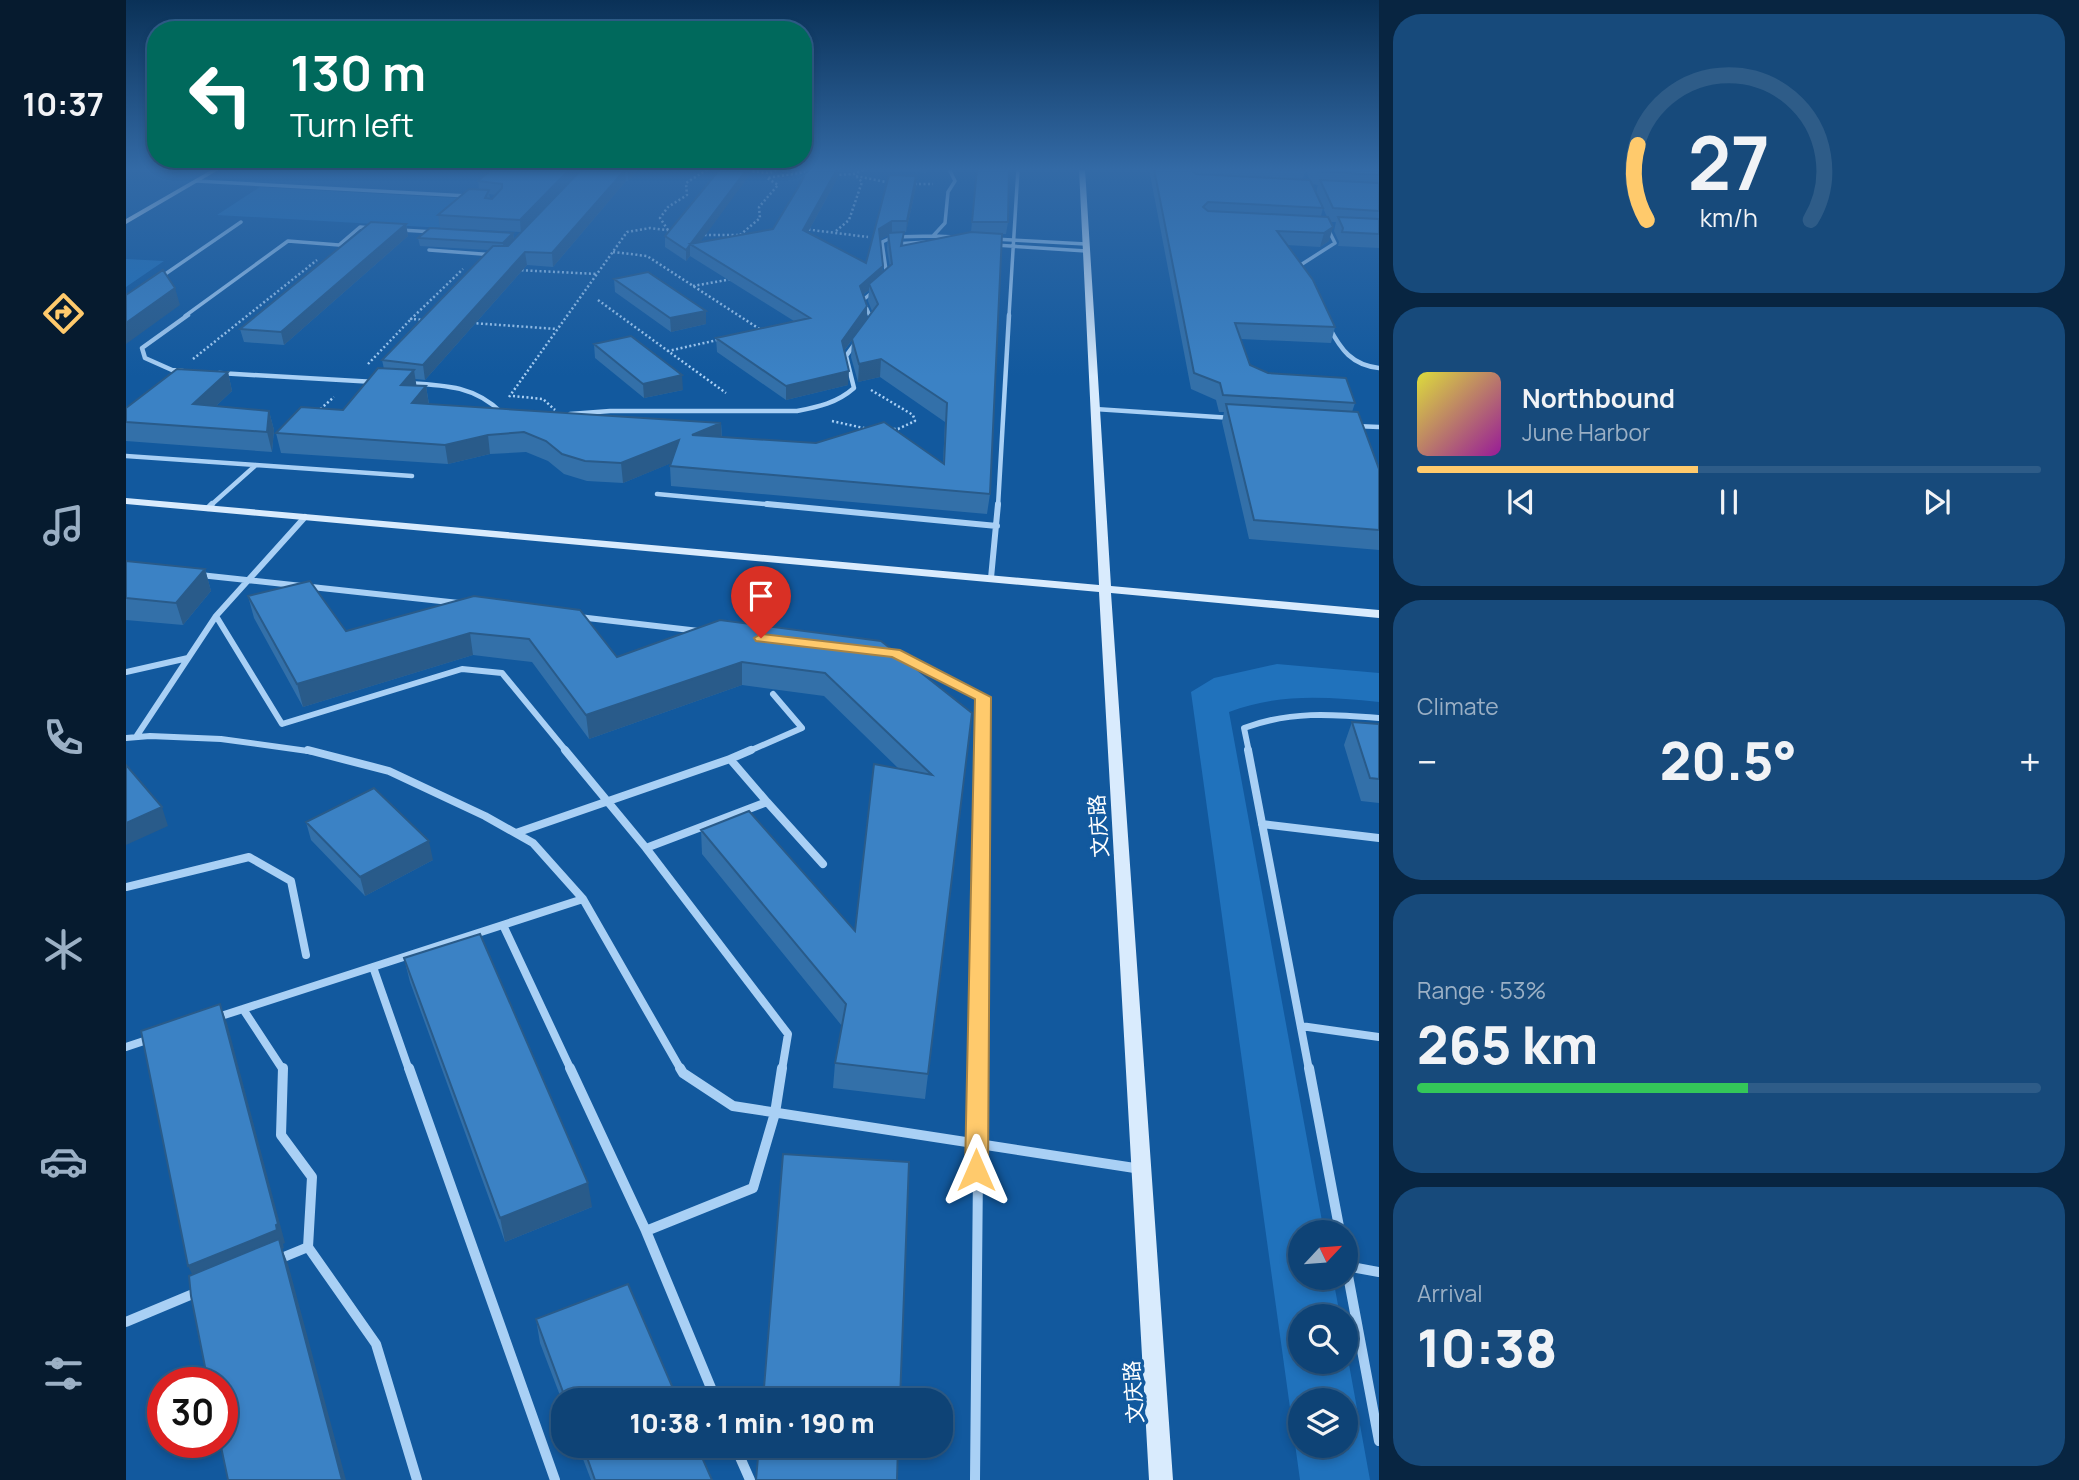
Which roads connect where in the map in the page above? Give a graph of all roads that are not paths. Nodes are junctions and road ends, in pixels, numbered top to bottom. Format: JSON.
{"nodes":[{"id":1,"x":218,"y":238,"type":"edge"},
{"id":2,"x":348,"y":238,"type":"edge"},
{"id":3,"x":891,"y":238,"type":"edge"},
{"id":4,"x":1013,"y":238,"type":"edge"},
{"id":5,"x":1085,"y":238,"type":"edge"},
{"id":6,"x":1333,"y":238,"type":"edge"},
{"id":7,"x":987,"y":242,"type":"edge"},
{"id":8,"x":884,"y":243,"type":"junction"},
{"id":9,"x":963,"y":243,"type":"edge"},
{"id":10,"x":1013,"y":243,"type":"junction"},
{"id":11,"x":1086,"y":248,"type":"junction"},
{"id":12,"x":429,"y":250,"type":"edge"},
{"id":13,"x":506,"y":256,"type":"edge"},
{"id":14,"x":1304,"y":277,"type":"edge"},
{"id":15,"x":149,"y":285,"type":"edge"},
{"id":16,"x":1327,"y":322,"type":"edge"},
{"id":17,"x":1379,"y":368,"type":"edge"},
{"id":18,"x":192,"y":371,"type":"edge"},
{"id":19,"x":206,"y":372,"type":"edge"},
{"id":20,"x":378,"y":382,"type":"edge"},
{"id":21,"x":403,"y":383,"type":"edge"},
{"id":22,"x":1095,"y":409,"type":"junction"},
{"id":23,"x":556,"y":415,"type":"edge"},
{"id":24,"x":508,"y":419,"type":"edge"},
{"id":25,"x":1244,"y":419,"type":"edge"},
{"id":26,"x":1352,"y":426,"type":"edge"},
{"id":27,"x":1379,"y":428,"type":"edge"},
{"id":28,"x":126,"y":456,"type":"edge"},
{"id":29,"x":256,"y":465,"type":"junction"},
{"id":30,"x":412,"y":476,"type":"dead end"},
{"id":31,"x":657,"y":494,"type":"dead end"},
{"id":32,"x":126,"y":501,"type":"edge"},
{"id":33,"x":208,"y":508,"type":"junction"},
{"id":34,"x":305,"y":517,"type":"junction"},
{"id":35,"x":997,"y":526,"type":"junction"},
{"id":36,"x":195,"y":575,"type":"edge"},
{"id":37,"x":991,"y":578,"type":"junction"},
{"id":38,"x":249,"y":579,"type":"junction"},
{"id":39,"x":1105,"y":589,"type":"junction"},
{"id":40,"x":469,"y":605,"type":"edge"},
{"id":41,"x":1379,"y":614,"type":"edge"},
{"id":42,"x":216,"y":616,"type":"junction"},
{"id":43,"x":566,"y":616,"type":"edge"},
{"id":44,"x":703,"y":631,"type":"edge"},
{"id":45,"x":882,"y":652,"type":"edge"},
{"id":46,"x":189,"y":658,"type":"junction"},
{"id":47,"x":126,"y":672,"type":"edge"},
{"id":48,"x":773,"y":694,"type":"edge"},
{"id":49,"x":1379,"y":718,"type":"edge"},
{"id":50,"x":136,"y":737,"type":"junction"},
{"id":51,"x":126,"y":738,"type":"edge"},
{"id":52,"x":730,"y":759,"type":"junction"},
{"id":53,"x":607,"y":802,"type":"junction"},
{"id":54,"x":767,"y":802,"type":"junction"},
{"id":55,"x":1262,"y":824,"type":"junction"},
{"id":56,"x":516,"y":833,"type":"junction"},
{"id":57,"x":1379,"y":838,"type":"edge"},
{"id":58,"x":646,"y":848,"type":"junction"},
{"id":59,"x":823,"y":864,"type":"dead end"},
{"id":60,"x":126,"y":887,"type":"edge"},
{"id":61,"x":583,"y":899,"type":"junction"},
{"id":62,"x":503,"y":925,"type":"junction"},
{"id":63,"x":306,"y":955,"type":"dead end"},
{"id":64,"x":373,"y":967,"type":"junction"},
{"id":65,"x":243,"y":1009,"type":"junction"},
{"id":66,"x":204,"y":1021,"type":"edge"},
{"id":67,"x":1301,"y":1026,"type":"junction"},
{"id":68,"x":165,"y":1034,"type":"edge"},
{"id":69,"x":1379,"y":1037,"type":"edge"},
{"id":70,"x":126,"y":1047,"type":"edge"},
{"id":71,"x":775,"y":1113,"type":"junction"},
{"id":72,"x":977,"y":1144,"type":"junction"},
{"id":73,"x":1141,"y":1170,"type":"junction"},
{"id":74,"x":1338,"y":1220,"type":"edge"},
{"id":75,"x":646,"y":1231,"type":"junction"},
{"id":76,"x":308,"y":1247,"type":"junction"},
{"id":77,"x":271,"y":1262,"type":"edge"},
{"id":78,"x":1358,"y":1268,"type":"edge"},
{"id":79,"x":1379,"y":1272,"type":"edge"},
{"id":80,"x":211,"y":1287,"type":"edge"},
{"id":81,"x":1351,"y":1290,"type":"edge"},
{"id":82,"x":126,"y":1322,"type":"edge"},
{"id":83,"x":711,"y":1388,"type":"edge"},
{"id":84,"x":1379,"y":1441,"type":"edge"},
{"id":85,"x":740,"y":1458,"type":"edge"},
{"id":86,"x":416,"y":1480,"type":"edge"},
{"id":87,"x":555,"y":1480,"type":"edge"},
{"id":88,"x":750,"y":1480,"type":"edge"},
{"id":89,"x":975,"y":1480,"type":"edge"},
{"id":90,"x":1161,"y":1480,"type":"edge"}],
"edges":[{"from":1,"to":15,"type":"street"},
{"from":2,"to":18,"type":"street"},
{"from":3,"to":8,"type":"street"},
{"from":4,"to":10,"type":"street"},
{"from":5,"to":11,"type":"street","name":"文庆路"},
{"from":6,"to":14,"type":"street"},
{"from":7,"to":10,"type":"street"},
{"from":8,"to":9,"type":"street"},
{"from":8,"to":23,"type":"street"},
{"from":10,"to":11,"type":"street"},
{"from":10,"to":35,"type":"street"},
{"from":11,"to":22,"type":"street","name":"文庆路"},
{"from":12,"to":13,"type":"street"},
{"from":16,"to":17,"type":"street"},
{"from":19,"to":20,"type":"street"},
{"from":21,"to":24,"type":"street"},
{"from":22,"to":25,"type":"street"},
{"from":22,"to":39,"type":"street","name":"文庆路"},
{"from":26,"to":27,"type":"street"},
{"from":28,"to":29,"type":"street"},
{"from":29,"to":30,"type":"street"},
{"from":29,"to":33,"type":"street"},
{"from":31,"to":35,"type":"street"},
{"from":32,"to":33,"type":"street"},
{"from":33,"to":34,"type":"street"},
{"from":34,"to":37,"type":"street"},
{"from":34,"to":38,"type":"street"},
{"from":35,"to":37,"type":"street"},
{"from":36,"to":38,"type":"street"},
{"from":37,"to":39,"type":"street"},
{"from":38,"to":40,"type":"street"},
{"from":38,"to":42,"type":"street"},
{"from":39,"to":41,"type":"street"},
{"from":39,"to":73,"type":"street","name":"文庆路"},
{"from":42,"to":46,"type":"street"},
{"from":42,"to":53,"type":"street"},
{"from":43,"to":44,"type":"street"},
{"from":45,"to":72,"type":"street"},
{"from":46,"to":47,"type":"street"},
{"from":46,"to":50,"type":"street"},
{"from":48,"to":52,"type":"street"},
{"from":49,"to":55,"type":"street"},
{"from":50,"to":51,"type":"street"},
{"from":50,"to":56,"type":"street"},
{"from":52,"to":53,"type":"street"},
{"from":52,"to":54,"type":"street"},
{"from":53,"to":56,"type":"street"},
{"from":53,"to":58,"type":"street"},
{"from":54,"to":58,"type":"street"},
{"from":54,"to":59,"type":"street"},
{"from":55,"to":57,"type":"street"},
{"from":55,"to":67,"type":"street"},
{"from":56,"to":61,"type":"street"},
{"from":58,"to":71,"type":"street"},
{"from":60,"to":63,"type":"street"},
{"from":61,"to":62,"type":"street"},
{"from":61,"to":71,"type":"street"},
{"from":62,"to":64,"type":"street"},
{"from":62,"to":75,"type":"street"},
{"from":64,"to":65,"type":"street"},
{"from":64,"to":87,"type":"street"},
{"from":65,"to":66,"type":"street"},
{"from":65,"to":76,"type":"street"},
{"from":67,"to":69,"type":"street"},
{"from":67,"to":74,"type":"street"},
{"from":68,"to":70,"type":"street"},
{"from":71,"to":72,"type":"street"},
{"from":71,"to":75,"type":"street"},
{"from":72,"to":73,"type":"street"},
{"from":72,"to":89,"type":"street"},
{"from":73,"to":90,"type":"street","name":"文庆路"},
{"from":75,"to":83,"type":"street"},
{"from":76,"to":77,"type":"street"},
{"from":76,"to":86,"type":"street"},
{"from":78,"to":79,"type":"street"},
{"from":80,"to":82,"type":"street"},
{"from":81,"to":84,"type":"street"},
{"from":85,"to":88,"type":"street"}]}
